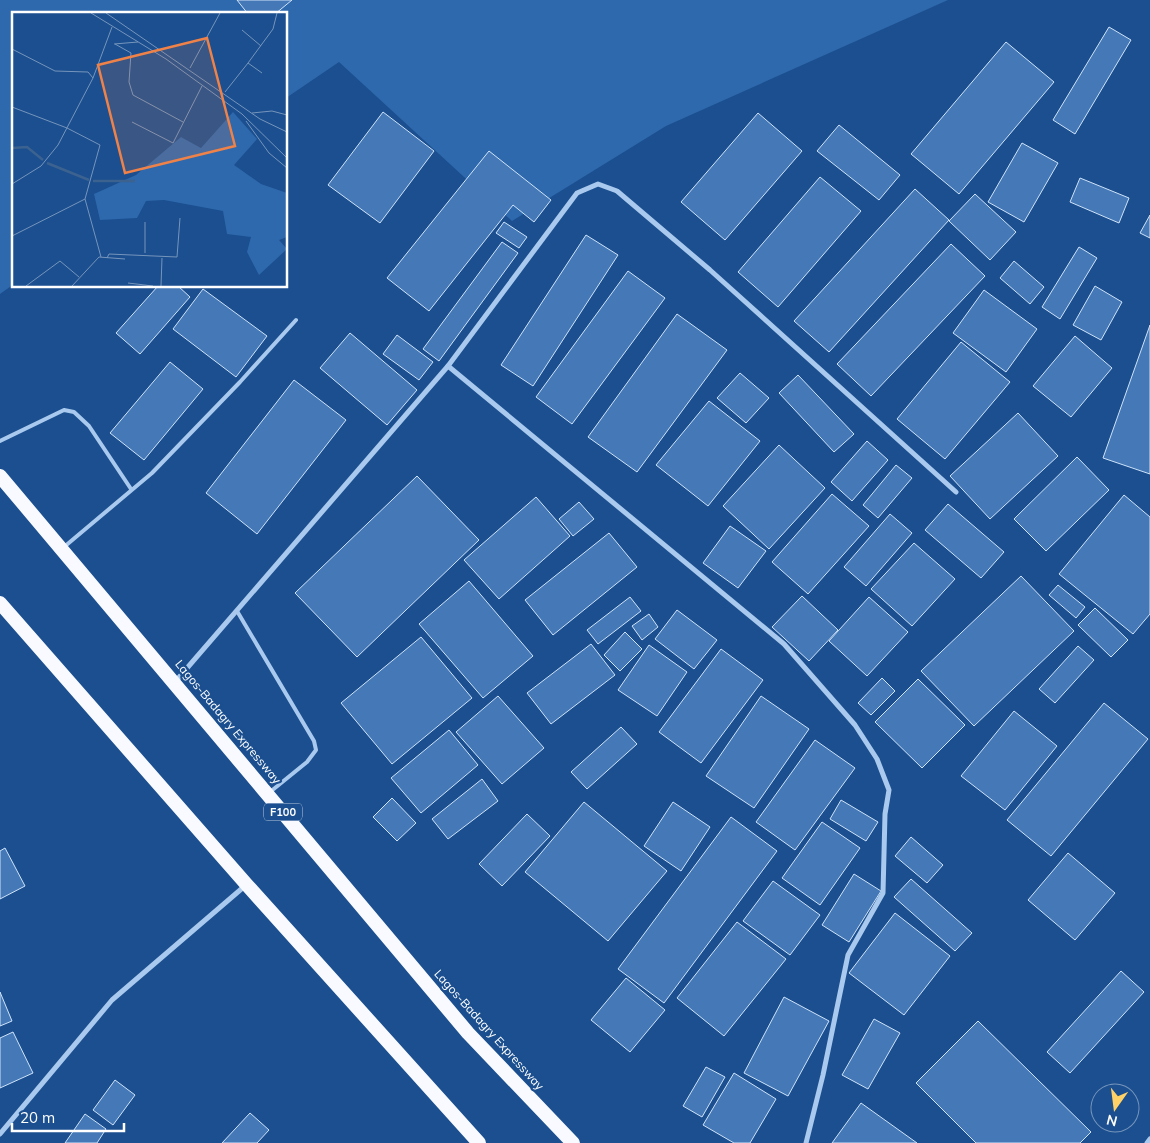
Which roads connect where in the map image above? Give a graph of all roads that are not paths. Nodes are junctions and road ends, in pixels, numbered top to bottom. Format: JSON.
{"nodes":[{"id":1,"x":296,"y":320,"type":"dead end"},
{"id":2,"x":448,"y":366,"type":"junction"},
{"id":3,"x":0,"y":441,"type":"edge"},
{"id":4,"x":0,"y":476,"type":"edge"},
{"id":5,"x":131,"y":489,"type":"junction"},
{"id":6,"x":956,"y":492,"type":"dead end"},
{"id":7,"x":62,"y":549,"type":"junction"},
{"id":8,"x":0,"y":603,"type":"edge"},
{"id":9,"x":237,"y":610,"type":"junction"},
{"id":10,"x":175,"y":682,"type":"junction"},
{"id":11,"x":268,"y":794,"type":"junction"},
{"id":12,"x":247,"y":885,"type":"junction"},
{"id":13,"x":0,"y":1134,"type":"edge"},
{"id":14,"x":1150,"y":1139,"type":"edge"},
{"id":15,"x":479,"y":1143,"type":"edge"},
{"id":16,"x":573,"y":1143,"type":"edge"},
{"id":17,"x":806,"y":1143,"type":"edge"},
{"id":18,"x":1147,"y":1143,"type":"edge"}],
"edges":[{"from":1,"to":5,"type":"lane"},
{"from":2,"to":6,"type":"street"},
{"from":2,"to":9,"type":"street"},
{"from":2,"to":17,"type":"street"},
{"from":3,"to":5,"type":"lane"},
{"from":4,"to":7,"type":"highway","name":"Lagos-Badagry Expressway","number":"F100"},
{"from":5,"to":7,"type":"lane"},
{"from":7,"to":10,"type":"highway","name":"Lagos-Badagry Expressway","number":"F100"},
{"from":8,"to":12,"type":"highway"},
{"from":9,"to":10,"type":"street"},
{"from":9,"to":11,"type":"lane"},
{"from":10,"to":11,"type":"highway","name":"Lagos-Badagry Expressway","number":"F100"},
{"from":11,"to":16,"type":"highway","name":"Lagos-Badagry Expressway","number":"F100"},
{"from":12,"to":13,"type":"street"},
{"from":12,"to":15,"type":"highway"},
{"from":14,"to":18,"type":"street"}]}
